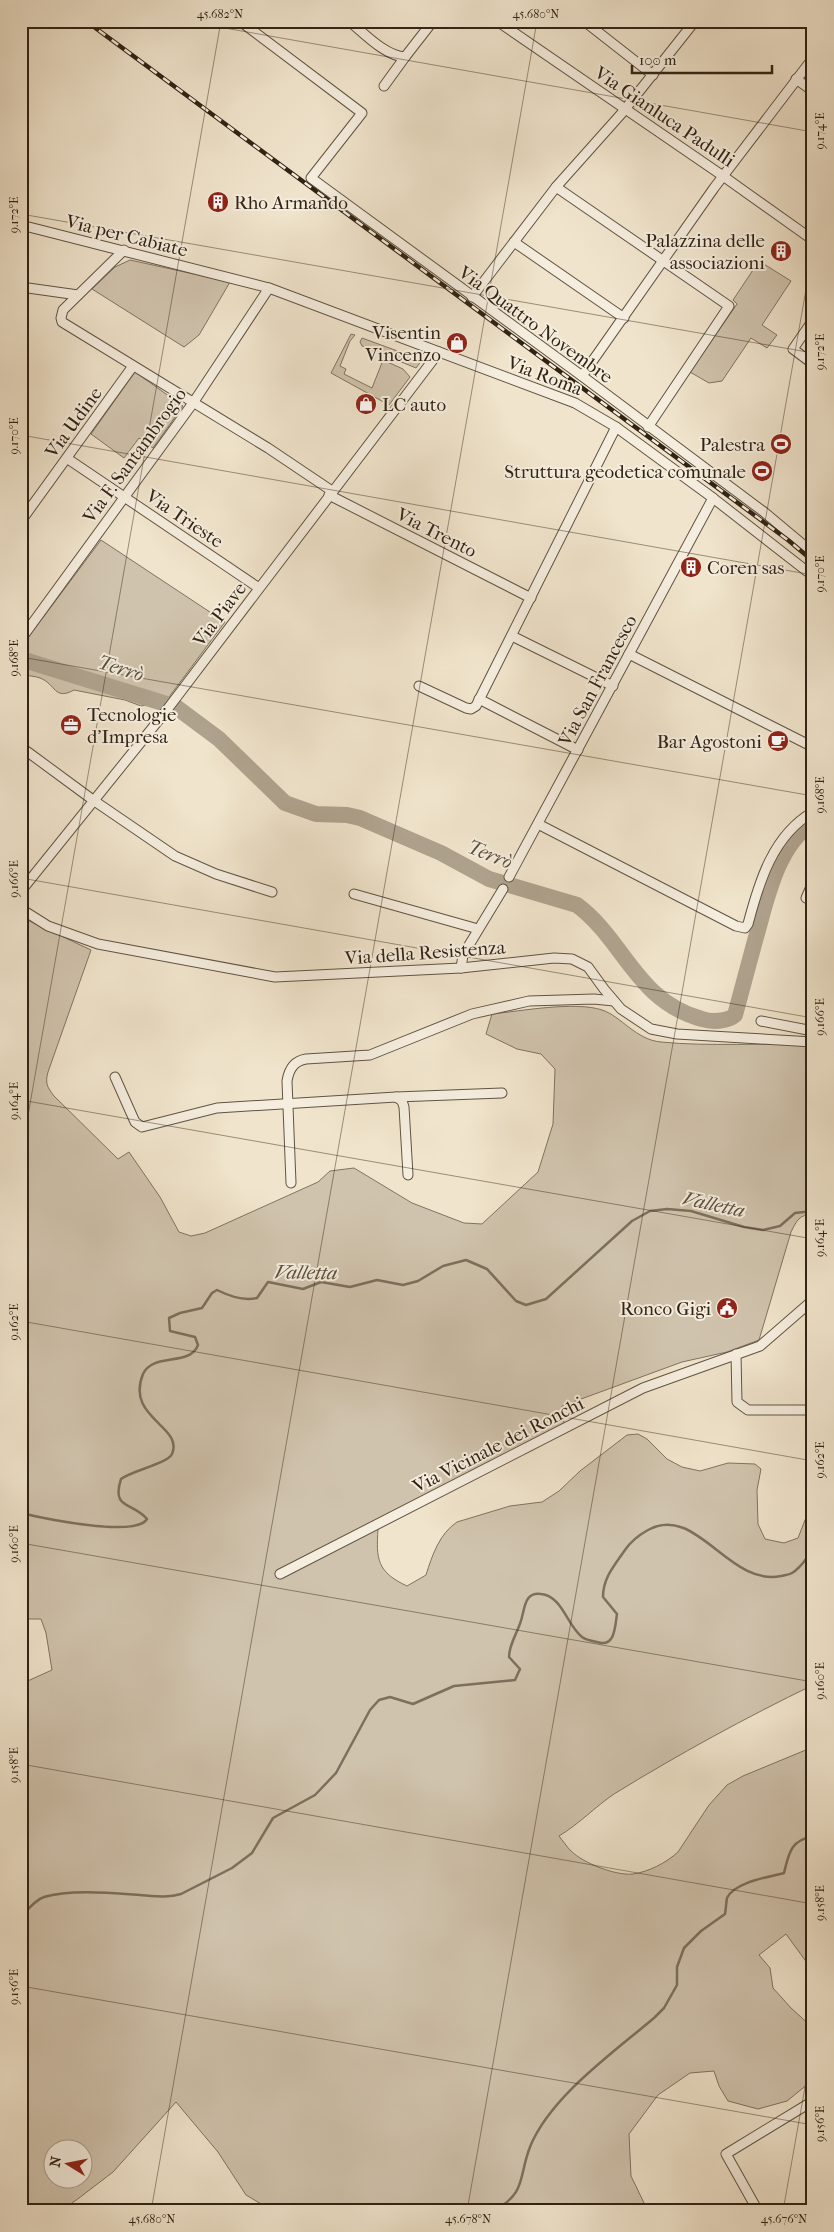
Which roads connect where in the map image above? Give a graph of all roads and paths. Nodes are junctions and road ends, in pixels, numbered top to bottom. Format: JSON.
{"nodes":[{"id":1,"x":240,"y":21,"type":"edge"},
{"id":2,"x":348,"y":21,"type":"edge"},
{"id":3,"x":433,"y":21,"type":"edge"},
{"id":4,"x":497,"y":21,"type":"edge"},
{"id":5,"x":584,"y":21,"type":"edge"},
{"id":6,"x":695,"y":21,"type":"edge"},
{"id":7,"x":405,"y":57,"type":"junction"},
{"id":8,"x":813,"y":58,"type":"edge"},
{"id":9,"x":653,"y":75,"type":"junction"},
{"id":10,"x":796,"y":79,"type":"junction"},
{"id":11,"x":384,"y":86,"type":"dead end"},
{"id":12,"x":813,"y":91,"type":"edge"},
{"id":13,"x":625,"y":109,"type":"junction"},
{"id":14,"x":723,"y":176,"type":"junction"},
{"id":15,"x":556,"y":187,"type":"junction"},
{"id":16,"x":21,"y":225,"type":"edge"},
{"id":17,"x":813,"y":240,"type":"edge"},
{"id":18,"x":514,"y":242,"type":"junction"},
{"id":19,"x":124,"y":250,"type":"junction"},
{"id":20,"x":664,"y":262,"type":"junction"},
{"id":21,"x":226,"y":276,"type":"joint"},
{"id":22,"x":21,"y":287,"type":"edge"},
{"id":23,"x":269,"y":288,"type":"junction"},
{"id":24,"x":78,"y":295,"type":"junction"},
{"id":25,"x":472,"y":297,"type":"junction"},
{"id":26,"x":624,"y":318,"type":"junction"},
{"id":27,"x":813,"y":320,"type":"edge"},
{"id":28,"x":438,"y":352,"type":"junction"},
{"id":29,"x":813,"y":364,"type":"edge"},
{"id":30,"x":133,"y":366,"type":"junction"},
{"id":31,"x":582,"y":376,"type":"junction"},
{"id":32,"x":193,"y":403,"type":"junction"},
{"id":33,"x":616,"y":427,"type":"junction"},
{"id":34,"x":648,"y":427,"type":"junction"},
{"id":35,"x":68,"y":458,"type":"junction"},
{"id":36,"x":330,"y":493,"type":"junction"},
{"id":37,"x":123,"y":497,"type":"junction"},
{"id":38,"x":713,"y":498,"type":"junction"},
{"id":39,"x":21,"y":521,"type":"edge"},
{"id":40,"x":813,"y":553,"type":"edge"},
{"id":41,"x":813,"y":576,"type":"edge"},
{"id":42,"x":259,"y":588,"type":"junction"},
{"id":43,"x":531,"y":598,"type":"junction"},
{"id":44,"x":512,"y":636,"type":"junction"},
{"id":45,"x":21,"y":639,"type":"edge"},
{"id":46,"x":629,"y":654,"type":"junction"},
{"id":47,"x":420,"y":686,"type":"dead end"},
{"id":48,"x":612,"y":686,"type":"junction"},
{"id":49,"x":479,"y":699,"type":"junction"},
{"id":50,"x":21,"y":747,"type":"edge"},
{"id":51,"x":813,"y":747,"type":"edge"},
{"id":52,"x":578,"y":750,"type":"junction"},
{"id":53,"x":93,"y":800,"type":"junction"},
{"id":54,"x":813,"y":812,"type":"edge"},
{"id":55,"x":538,"y":824,"type":"junction"},
{"id":56,"x":509,"y":877,"type":"dead end"},
{"id":57,"x":813,"y":882,"type":"edge"},
{"id":58,"x":503,"y":889,"type":"dead end"},
{"id":59,"x":21,"y":891,"type":"edge"},
{"id":60,"x":272,"y":892,"type":"dead end"},
{"id":61,"x":354,"y":894,"type":"dead end"},
{"id":62,"x":813,"y":901,"type":"edge"},
{"id":63,"x":21,"y":909,"type":"edge"},
{"id":64,"x":478,"y":929,"type":"junction"},
{"id":65,"x":461,"y":968,"type":"junction"},
{"id":66,"x":614,"y":1001,"type":"junction"},
{"id":67,"x":760,"y":1021,"type":"dead end"},
{"id":68,"x":813,"y":1030,"type":"edge"},
{"id":69,"x":813,"y":1042,"type":"edge"},
{"id":70,"x":115,"y":1077,"type":"dead end"},
{"id":71,"x":502,"y":1093,"type":"dead end"},
{"id":72,"x":396,"y":1098,"type":"junction"},
{"id":73,"x":288,"y":1105,"type":"junction"},
{"id":74,"x":408,"y":1175,"type":"dead end"},
{"id":75,"x":292,"y":1183,"type":"dead end"},
{"id":76,"x":813,"y":1300,"type":"edge"},
{"id":77,"x":736,"y":1354,"type":"junction"},
{"id":78,"x":813,"y":1410,"type":"edge"},
{"id":79,"x":280,"y":1574,"type":"dead end"},
{"id":80,"x":813,"y":2101,"type":"edge"},
{"id":81,"x":758,"y":2211,"type":"edge"}],
"edges":[{"from":1,"to":25,"type":"street","name":"Via Quattro Novembre"},
{"from":2,"to":7,"type":"street"},
{"from":3,"to":7,"type":"street"},
{"from":4,"to":13,"type":"street","name":"Via Gianluca Padulli"},
{"from":5,"to":9,"type":"street"},
{"from":6,"to":9,"type":"street"},
{"from":7,"to":11,"type":"street"},
{"from":8,"to":10,"type":"street"},
{"from":9,"to":13,"type":"street"},
{"from":10,"to":12,"type":"street"},
{"from":10,"to":14,"type":"street"},
{"from":13,"to":14,"type":"street","name":"Via Gianluca Padulli"},
{"from":13,"to":15,"type":"street"},
{"from":14,"to":17,"type":"street","name":"Via Gianluca Padulli"},
{"from":14,"to":20,"type":"street"},
{"from":15,"to":18,"type":"street"},
{"from":15,"to":20,"type":"street"},
{"from":16,"to":19,"type":"street","name":"Via per Cabiate"},
{"from":18,"to":25,"type":"street"},
{"from":18,"to":26,"type":"street"},
{"from":19,"to":21,"type":"street","name":"Via per Cabiate"},
{"from":19,"to":24,"type":"street"},
{"from":20,"to":26,"type":"street"},
{"from":20,"to":34,"type":"street"},
{"from":21,"to":23,"type":"street","name":"Via Roma"},
{"from":22,"to":24,"type":"street"},
{"from":23,"to":28,"type":"street","name":"Via Roma"},
{"from":23,"to":32,"type":"street","name":"Via F. Santambrogio"},
{"from":24,"to":30,"type":"street","name":"Via Trento"},
{"from":25,"to":31,"type":"street","name":"Via Quattro Novembre"},
{"from":26,"to":31,"type":"street"},
{"from":27,"to":29,"type":"street"},
{"from":28,"to":33,"type":"street","name":"Via Roma"},
{"from":28,"to":36,"type":"street","name":"Via Piave"},
{"from":30,"to":32,"type":"street","name":"Via Trento"},
{"from":30,"to":35,"type":"street","name":"Via Udine"},
{"from":31,"to":34,"type":"street","name":"Via Quattro Novembre"},
{"from":32,"to":36,"type":"street","name":"Via Trento"},
{"from":32,"to":37,"type":"street","name":"Via F. Santambrogio"},
{"from":33,"to":38,"type":"street","name":"Via Roma"},
{"from":33,"to":43,"type":"street"},
{"from":34,"to":40,"type":"street","name":"Via Quattro Novembre"},
{"from":35,"to":37,"type":"street","name":"Via Trieste"},
{"from":35,"to":39,"type":"street","name":"Via Udine"},
{"from":36,"to":42,"type":"street","name":"Via Piave"},
{"from":36,"to":43,"type":"street","name":"Via Trento"},
{"from":37,"to":42,"type":"street","name":"Via Trieste"},
{"from":37,"to":45,"type":"street","name":"Via F. Santambrogio"},
{"from":38,"to":41,"type":"street","name":"Via Roma"},
{"from":38,"to":46,"type":"street","name":"Via San Francesco"},
{"from":42,"to":53,"type":"street","name":"Via Piave"},
{"from":43,"to":44,"type":"street"},
{"from":44,"to":48,"type":"street"},
{"from":44,"to":49,"type":"street"},
{"from":46,"to":48,"type":"street","name":"Via San Francesco"},
{"from":46,"to":51,"type":"street"},
{"from":47,"to":49,"type":"street"},
{"from":48,"to":52,"type":"street","name":"Via San Francesco"},
{"from":49,"to":52,"type":"street"},
{"from":50,"to":53,"type":"street"},
{"from":52,"to":55,"type":"street","name":"Via San Francesco"},
{"from":53,"to":59,"type":"street","name":"Via Piave"},
{"from":53,"to":60,"type":"street"},
{"from":54,"to":55,"type":"street"},
{"from":55,"to":56,"type":"street","name":"Via San Francesco"},
{"from":57,"to":62,"type":"street"},
{"from":58,"to":64,"type":"street"},
{"from":61,"to":64,"type":"street"},
{"from":63,"to":65,"type":"street","name":"Via della Resistenza"},
{"from":64,"to":65,"type":"street"},
{"from":65,"to":66,"type":"street","name":"Via della Resistenza"},
{"from":66,"to":69,"type":"street","name":"Via della Resistenza"},
{"from":66,"to":73,"type":"street"},
{"from":67,"to":68,"type":"street"},
{"from":70,"to":73,"type":"street"},
{"from":71,"to":72,"type":"street"},
{"from":72,"to":73,"type":"street"},
{"from":72,"to":74,"type":"street"},
{"from":73,"to":75,"type":"street"},
{"from":76,"to":77,"type":"street","name":"Via Vicinale dei Ronchi"},
{"from":77,"to":78,"type":"street"},
{"from":77,"to":79,"type":"street","name":"Via Vicinale dei Ronchi"},
{"from":80,"to":81,"type":"street"}]}
